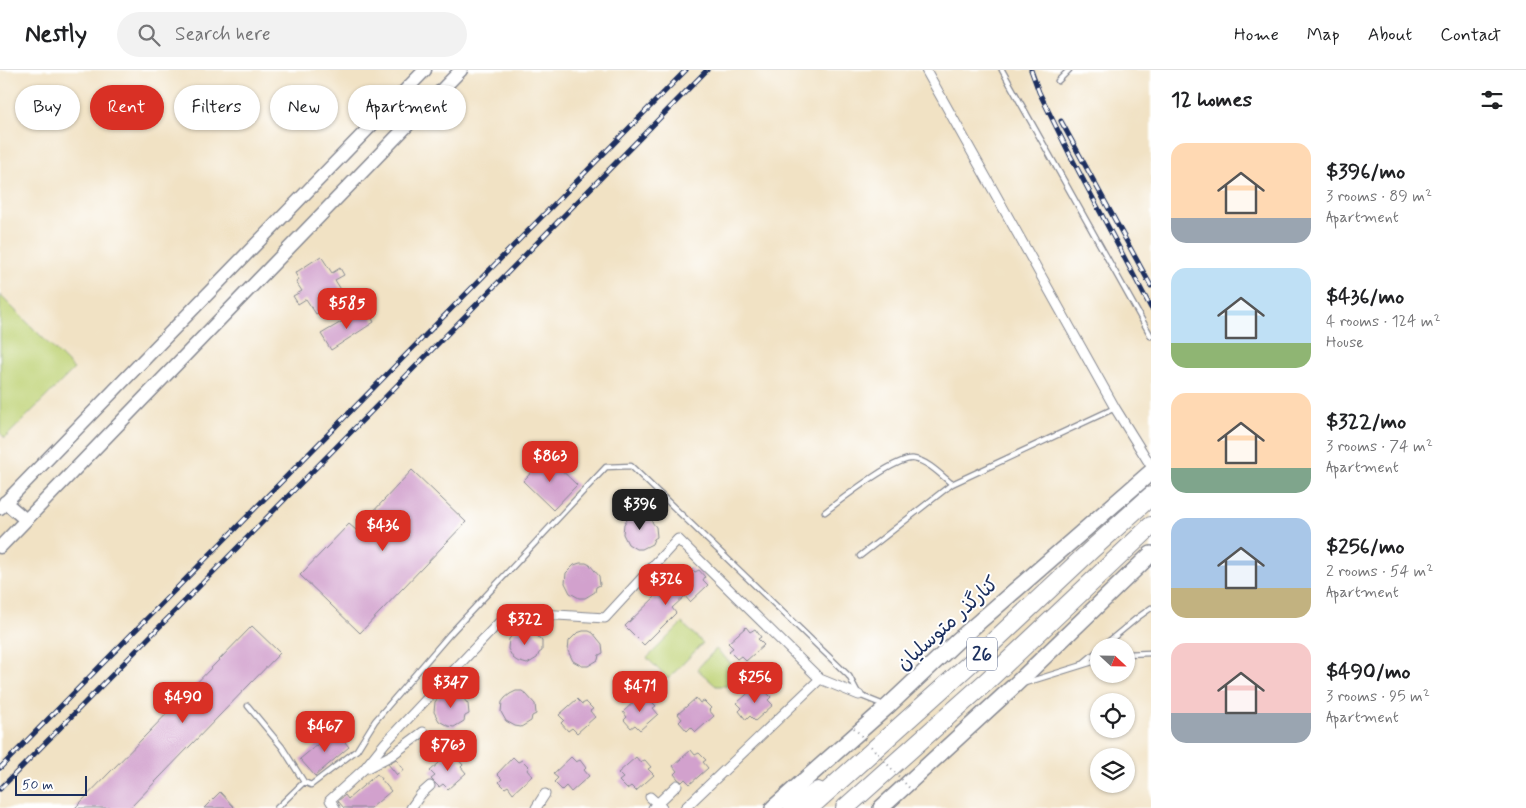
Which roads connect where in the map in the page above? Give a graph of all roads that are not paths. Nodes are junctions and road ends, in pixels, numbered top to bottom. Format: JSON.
{"nodes":[{"id":1,"x":425,"y":70,"type":"edge"},
{"id":2,"x":460,"y":70,"type":"edge"},
{"id":3,"x":926,"y":70,"type":"edge"},
{"id":4,"x":1002,"y":70,"type":"edge"},
{"id":5,"x":1069,"y":70,"type":"edge"},
{"id":6,"x":1058,"y":81,"type":"dead end"},
{"id":7,"x":411,"y":85,"type":"edge"},
{"id":8,"x":446,"y":85,"type":"edge"},
{"id":9,"x":367,"y":130,"type":"edge"},
{"id":10,"x":402,"y":130,"type":"edge"},
{"id":11,"x":1151,"y":336,"type":"edge"},
{"id":12,"x":1114,"y":408,"type":"junction"},
{"id":13,"x":1151,"y":466,"type":"edge"},
{"id":14,"x":1151,"y":472,"type":"edge"},
{"id":15,"x":952,"y":484,"type":"junction"},
{"id":16,"x":1151,"y":496,"type":"edge"},
{"id":17,"x":3,"y":505,"type":"edge"},
{"id":18,"x":826,"y":512,"type":"dead end"},
{"id":19,"x":26,"y":520,"type":"junction"},
{"id":20,"x":1151,"y":526,"type":"edge"},
{"id":21,"x":0,"y":547,"type":"edge"},
{"id":22,"x":1151,"y":554,"type":"edge"},
{"id":23,"x":860,"y":556,"type":"dead end"},
{"id":24,"x":1151,"y":608,"type":"edge"},
{"id":25,"x":1113,"y":638,"type":"edge"},
{"id":26,"x":1135,"y":653,"type":"edge"},
{"id":27,"x":1151,"y":653,"type":"edge"},
{"id":28,"x":1090,"y":658,"type":"edge"},
{"id":29,"x":1090,"y":663,"type":"edge"},
{"id":30,"x":1080,"y":667,"type":"junction"},
{"id":31,"x":820,"y":679,"type":"junction"},
{"id":32,"x":1014,"y":686,"type":"junction"},
{"id":33,"x":858,"y":695,"type":"junction"},
{"id":34,"x":248,"y":706,"type":"dead end"},
{"id":35,"x":887,"y":707,"type":"junction"},
{"id":36,"x":423,"y":732,"type":"dead end"},
{"id":37,"x":858,"y":765,"type":"junction"},
{"id":38,"x":364,"y":769,"type":"junction"},
{"id":39,"x":304,"y":782,"type":"junction"},
{"id":40,"x":677,"y":785,"type":"dead end"},
{"id":41,"x":430,"y":786,"type":"dead end"},
{"id":42,"x":544,"y":794,"type":"dead end"},
{"id":43,"x":650,"y":797,"type":"dead end"},
{"id":44,"x":658,"y":807,"type":"edge"},
{"id":45,"x":277,"y":808,"type":"edge"},
{"id":46,"x":335,"y":808,"type":"edge"},
{"id":47,"x":411,"y":808,"type":"edge"},
{"id":48,"x":536,"y":808,"type":"edge"},
{"id":49,"x":685,"y":808,"type":"edge"},
{"id":50,"x":773,"y":808,"type":"edge"},
{"id":51,"x":793,"y":808,"type":"edge"},
{"id":52,"x":810,"y":808,"type":"edge"},
{"id":53,"x":845,"y":808,"type":"edge"},
{"id":54,"x":881,"y":808,"type":"edge"}],
"edges":[{"from":1,"to":7,"type":"street"},
{"from":2,"to":8,"type":"street"},
{"from":3,"to":12,"type":"street"},
{"from":4,"to":11,"type":"lane"},
{"from":5,"to":6,"type":"lane"},
{"from":9,"to":17,"type":"street"},
{"from":10,"to":19,"type":"street"},
{"from":12,"to":13,"type":"street"},
{"from":12,"to":15,"type":"lane"},
{"from":14,"to":35,"type":"main road","name":"کنارگذر متوسلیان"},
{"from":15,"to":18,"type":"lane"},
{"from":15,"to":23,"type":"lane"},
{"from":16,"to":37,"type":"highway","number":"26"},
{"from":17,"to":19,"type":"street"},
{"from":19,"to":21,"type":"street"},
{"from":20,"to":53,"type":"highway"},
{"from":22,"to":32,"type":"main road"},
{"from":24,"to":25,"type":"lane"},
{"from":26,"to":27,"type":"lane"},
{"from":28,"to":30,"type":"lane"},
{"from":29,"to":30,"type":"lane"},
{"from":30,"to":32,"type":"lane"},
{"from":31,"to":33,"type":"street"},
{"from":31,"to":38,"type":"street"},
{"from":31,"to":49,"type":"street"},
{"from":32,"to":54,"type":"main road"},
{"from":33,"to":35,"type":"lane"},
{"from":33,"to":39,"type":"lane"},
{"from":34,"to":39,"type":"lane"},
{"from":35,"to":50,"type":"main road","name":"کنارگذر متوسلیان"},
{"from":36,"to":38,"type":"street"},
{"from":37,"to":51,"type":"highway"},
{"from":37,"to":52,"type":"highway","number":"26"},
{"from":38,"to":46,"type":"street"},
{"from":39,"to":45,"type":"lane"},
{"from":40,"to":44,"type":"street"},
{"from":41,"to":47,"type":"street"},
{"from":42,"to":48,"type":"street"},
{"from":43,"to":44,"type":"street"}]}
